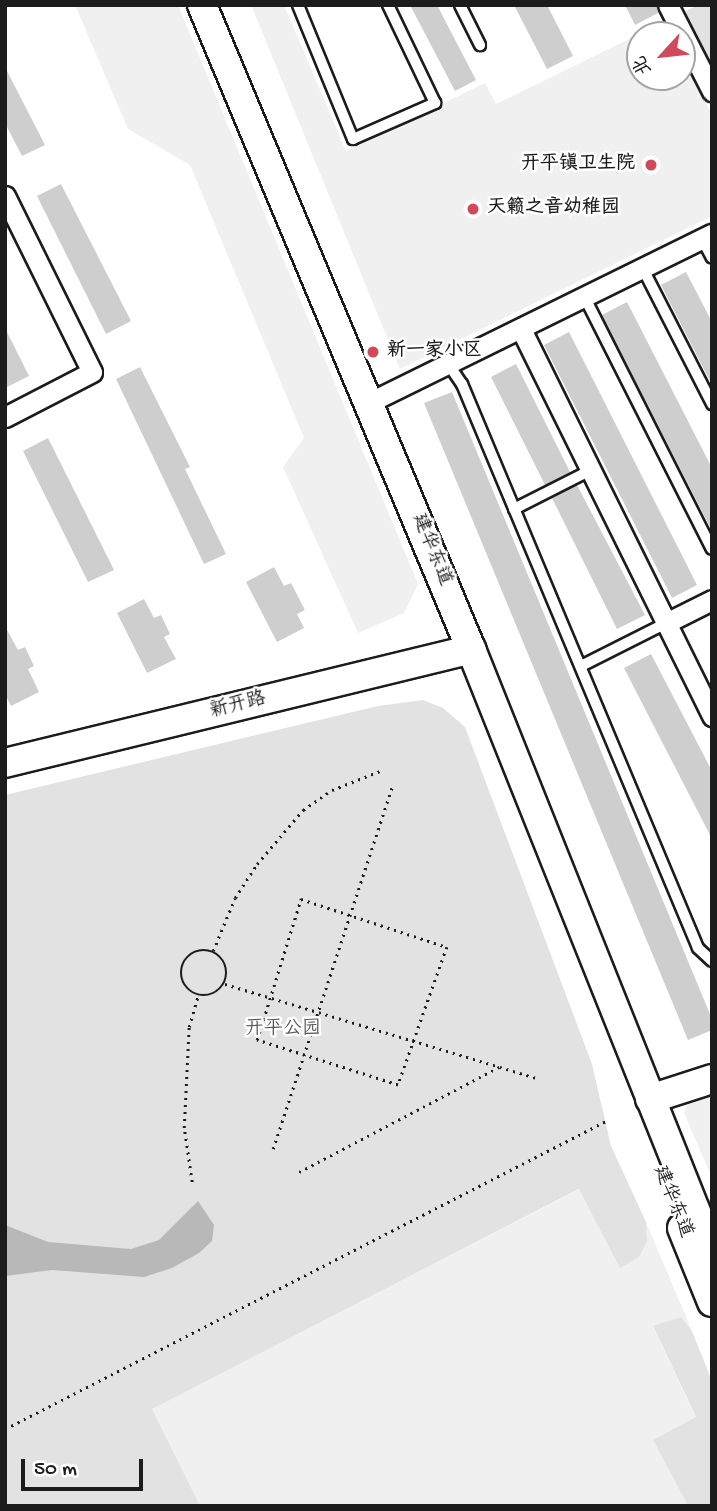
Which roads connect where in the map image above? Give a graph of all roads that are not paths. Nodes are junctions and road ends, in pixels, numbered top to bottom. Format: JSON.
{"nodes":[{"id":1,"x":202,"y":5,"type":"edge"},
{"id":2,"x":298,"y":5,"type":"edge"},
{"id":3,"x":388,"y":5,"type":"edge"},
{"id":4,"x":460,"y":5,"type":"edge"},
{"id":5,"x":668,"y":5,"type":"edge"},
{"id":6,"x":480,"y":45,"type":"dead end"},
{"id":7,"x":712,"y":91,"type":"edge"},
{"id":8,"x":5,"y":196,"type":"edge"},
{"id":9,"x":707,"y":237,"type":"edge"},
{"id":10,"x":712,"y":258,"type":"edge"},
{"id":11,"x":643,"y":269,"type":"junction"},
{"id":12,"x":585,"y":298,"type":"junction"},
{"id":13,"x":521,"y":329,"type":"junction"},
{"id":14,"x":449,"y":365,"type":"junction"},
{"id":15,"x":370,"y":401,"type":"junction"},
{"id":16,"x":712,"y":404,"type":"edge"},
{"id":17,"x":5,"y":417,"type":"edge"},
{"id":18,"x":591,"y":470,"type":"junction"},
{"id":19,"x":514,"y":509,"type":"junction"},
{"id":20,"x":712,"y":549,"type":"edge"},
{"id":21,"x":712,"y":600,"type":"edge"},
{"id":22,"x":666,"y":623,"type":"junction"},
{"id":23,"x":471,"y":649,"type":"junction"},
{"id":24,"x":581,"y":666,"type":"junction"},
{"id":25,"x":712,"y":716,"type":"edge"},
{"id":26,"x":5,"y":763,"type":"edge"},
{"id":27,"x":712,"y":961,"type":"edge"},
{"id":28,"x":712,"y":1079,"type":"edge"},
{"id":29,"x":650,"y":1099,"type":"junction"},
{"id":30,"x":712,"y":1252,"type":"edge"},
{"id":31,"x":712,"y":1302,"type":"edge"}],
"edges":[{"from":1,"to":15,"type":"main road","name":"建华东道"},
{"from":2,"to":3,"type":"lane"},
{"from":4,"to":6,"type":"lane"},
{"from":5,"to":7,"type":"street"},
{"from":8,"to":17,"type":"street"},
{"from":9,"to":10,"type":"lane"},
{"from":9,"to":11,"type":"street"},
{"from":11,"to":12,"type":"street"},
{"from":11,"to":16,"type":"lane"},
{"from":12,"to":13,"type":"street"},
{"from":12,"to":20,"type":"lane"},
{"from":13,"to":14,"type":"street"},
{"from":13,"to":18,"type":"street"},
{"from":14,"to":15,"type":"street"},
{"from":14,"to":19,"type":"lane"},
{"from":15,"to":23,"type":"main road","name":"建华东道"},
{"from":18,"to":19,"type":"lane"},
{"from":18,"to":22,"type":"street"},
{"from":19,"to":24,"type":"lane"},
{"from":21,"to":22,"type":"street"},
{"from":22,"to":24,"type":"lane"},
{"from":22,"to":25,"type":"street"},
{"from":23,"to":26,"type":"main road","name":"新开路"},
{"from":23,"to":29,"type":"main road","name":"建华东道"},
{"from":24,"to":27,"type":"lane"},
{"from":28,"to":29,"type":"main road"},
{"from":29,"to":30,"type":"main road","name":"建华东道"},
{"from":29,"to":31,"type":"main road","name":"建华东道"}]}
